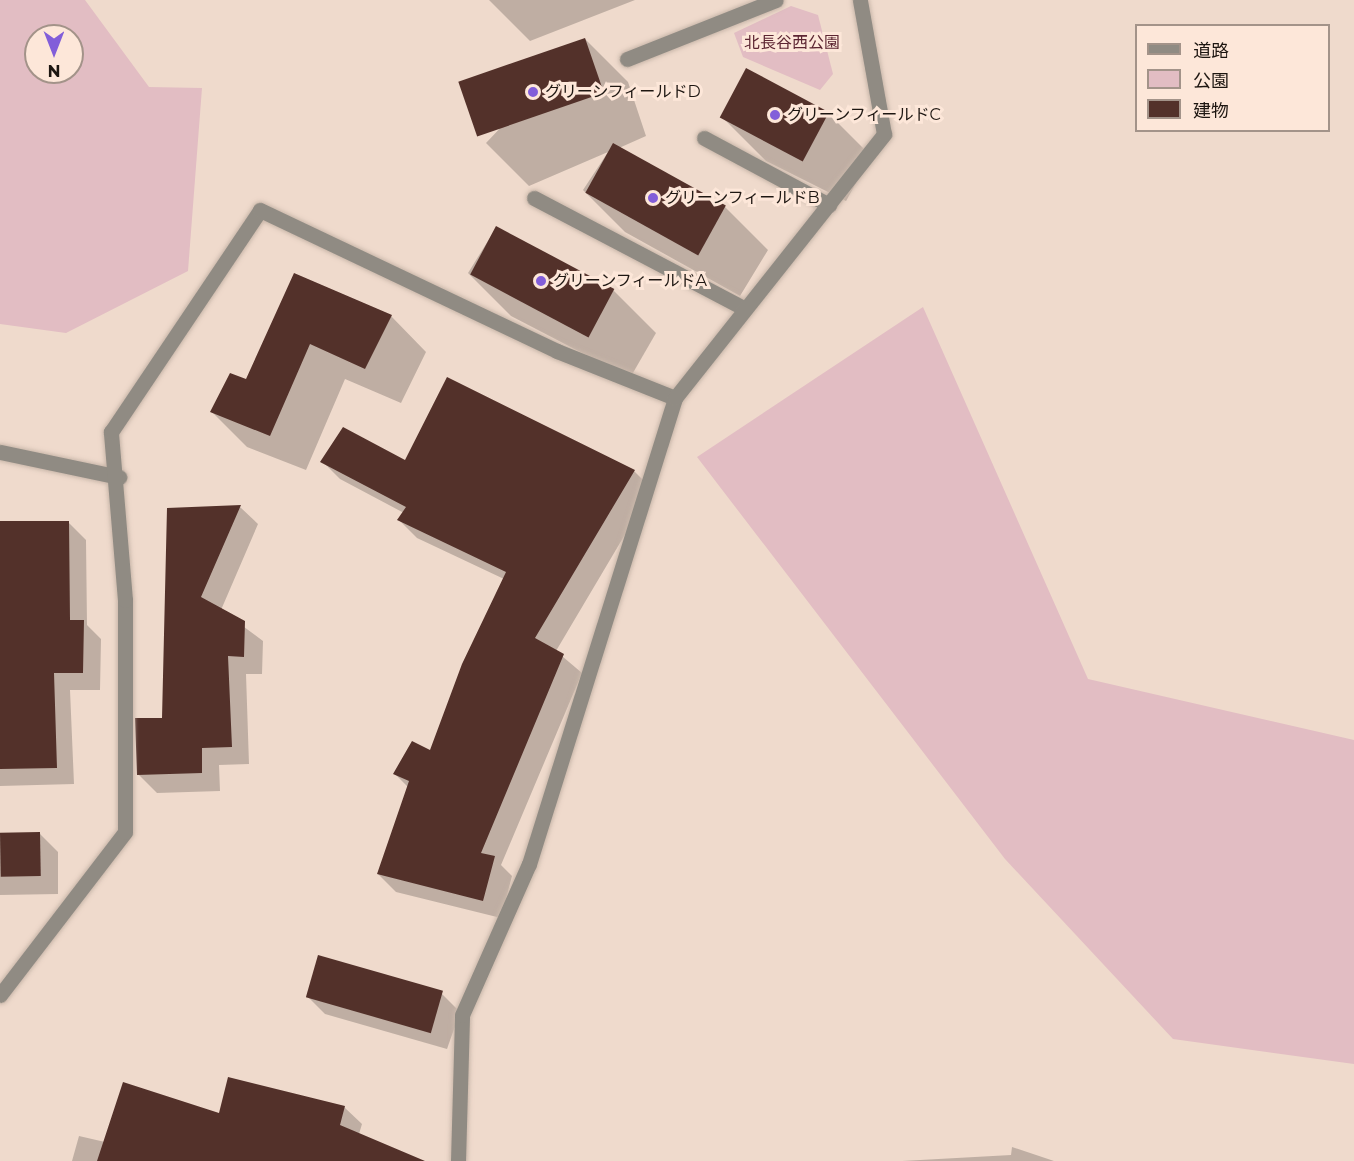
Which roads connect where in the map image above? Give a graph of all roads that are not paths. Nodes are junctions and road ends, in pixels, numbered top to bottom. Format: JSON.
{"nodes":[{"id":1,"x":776,"y":0,"type":"edge"},
{"id":2,"x":860,"y":0,"type":"edge"},
{"id":3,"x":627,"y":59,"type":"dead end"},
{"id":4,"x":704,"y":138,"type":"dead end"},
{"id":5,"x":534,"y":198,"type":"dead end"},
{"id":6,"x":829,"y":205,"type":"junction"},
{"id":7,"x":745,"y":309,"type":"junction"},
{"id":8,"x":675,"y":398,"type":"junction"},
{"id":9,"x":0,"y":452,"type":"edge"},
{"id":10,"x":119,"y":477,"type":"junction"},
{"id":11,"x":0,"y":995,"type":"edge"},
{"id":12,"x":458,"y":1161,"type":"edge"}],
"edges":[{"from":1,"to":3,"type":"street"},
{"from":2,"to":6,"type":"street"},
{"from":4,"to":6,"type":"street"},
{"from":5,"to":7,"type":"street"},
{"from":6,"to":7,"type":"street"},
{"from":7,"to":8,"type":"street"},
{"from":8,"to":10,"type":"street"},
{"from":8,"to":12,"type":"street"},
{"from":9,"to":10,"type":"street"},
{"from":10,"to":11,"type":"street"}]}
